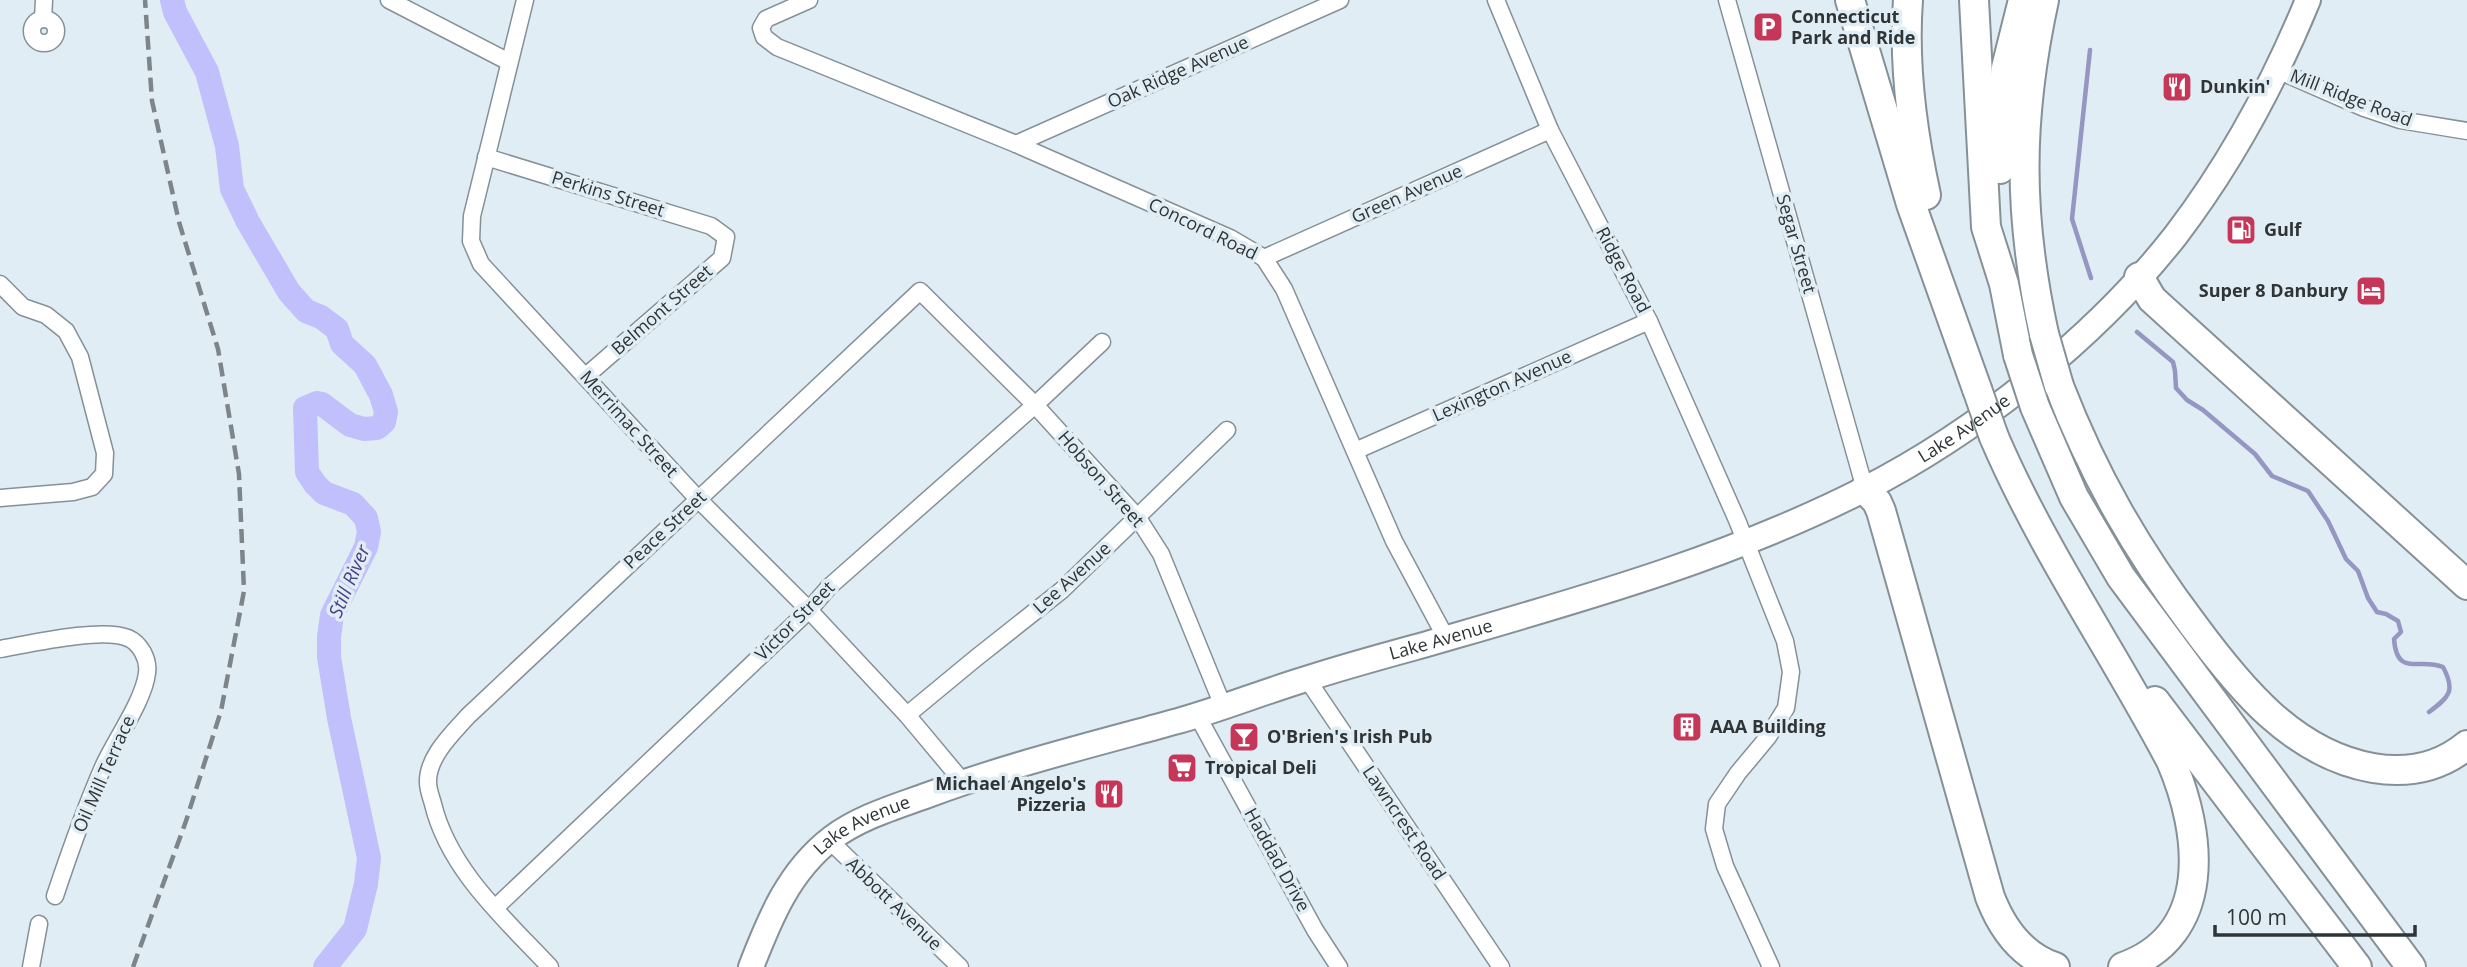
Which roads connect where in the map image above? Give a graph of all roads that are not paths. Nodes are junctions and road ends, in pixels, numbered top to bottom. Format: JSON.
{"nodes":[{"id":1,"x":44,"y":0,"type":"edge"},
{"id":2,"x":389,"y":0,"type":"edge"},
{"id":3,"x":525,"y":0,"type":"edge"},
{"id":4,"x":808,"y":0,"type":"edge"},
{"id":5,"x":1340,"y":0,"type":"edge"},
{"id":6,"x":1496,"y":0,"type":"edge"},
{"id":7,"x":1727,"y":0,"type":"edge"},
{"id":8,"x":1850,"y":0,"type":"edge"},
{"id":9,"x":1909,"y":0,"type":"edge"},
{"id":10,"x":1974,"y":0,"type":"edge"},
{"id":11,"x":2023,"y":0,"type":"edge"},
{"id":12,"x":2044,"y":0,"type":"edge"},
{"id":13,"x":2308,"y":0,"type":"edge"},
{"id":14,"x":43,"y":19,"type":"dead end"},
{"id":15,"x":509,"y":62,"type":"junction"},
{"id":16,"x":2277,"y":70,"type":"junction"},
{"id":17,"x":1550,"y":131,"type":"junction"},
{"id":18,"x":2467,"y":131,"type":"edge"},
{"id":19,"x":1016,"y":145,"type":"junction"},
{"id":20,"x":486,"y":157,"type":"junction"},
{"id":21,"x":726,"y":237,"type":"joint"},
{"id":22,"x":1264,"y":258,"type":"junction"},
{"id":23,"x":2138,"y":277,"type":"junction"},
{"id":24,"x":0,"y":284,"type":"edge"},
{"id":25,"x":2004,"y":284,"type":"junction"},
{"id":26,"x":920,"y":291,"type":"joint"},
{"id":27,"x":1649,"y":321,"type":"junction"},
{"id":28,"x":1102,"y":342,"type":"dead end"},
{"id":29,"x":586,"y":376,"type":"junction"},
{"id":30,"x":1977,"y":389,"type":"junction"},
{"id":31,"x":1035,"y":405,"type":"junction"},
{"id":32,"x":1227,"y":430,"type":"dead end"},
{"id":33,"x":1355,"y":451,"type":"junction"},
{"id":34,"x":1865,"y":489,"type":"junction"},
{"id":35,"x":0,"y":498,"type":"edge"},
{"id":36,"x":698,"y":499,"type":"junction"},
{"id":37,"x":1138,"y":518,"type":"junction"},
{"id":38,"x":1746,"y":542,"type":"junction"},
{"id":39,"x":2060,"y":563,"type":"junction"},
{"id":40,"x":2467,"y":568,"type":"edge"},
{"id":41,"x":2467,"y":585,"type":"edge"},
{"id":42,"x":809,"y":610,"type":"junction"},
{"id":43,"x":1446,"y":638,"type":"junction"},
{"id":44,"x":0,"y":649,"type":"edge"},
{"id":45,"x":1307,"y":679,"type":"junction"},
{"id":46,"x":1223,"y":706,"type":"junction"},
{"id":47,"x":907,"y":715,"type":"junction"},
{"id":48,"x":1197,"y":715,"type":"junction"},
{"id":49,"x":2467,"y":745,"type":"edge"},
{"id":50,"x":963,"y":782,"type":"junction"},
{"id":51,"x":829,"y":840,"type":"junction"},
{"id":52,"x":55,"y":896,"type":"dead end"},
{"id":53,"x":495,"y":908,"type":"junction"},
{"id":54,"x":39,"y":924,"type":"dead end"},
{"id":55,"x":31,"y":967,"type":"edge"},
{"id":56,"x":550,"y":967,"type":"edge"},
{"id":57,"x":751,"y":967,"type":"edge"},
{"id":58,"x":960,"y":967,"type":"edge"},
{"id":59,"x":1339,"y":967,"type":"edge"},
{"id":60,"x":1501,"y":967,"type":"edge"},
{"id":61,"x":1771,"y":967,"type":"edge"},
{"id":62,"x":2024,"y":967,"type":"edge"},
{"id":63,"x":2054,"y":967,"type":"edge"},
{"id":64,"x":2123,"y":967,"type":"edge"},
{"id":65,"x":2357,"y":967,"type":"edge"},
{"id":66,"x":2411,"y":967,"type":"edge"}],
"edges":[{"from":1,"to":14,"type":"street"},
{"from":2,"to":15,"type":"street"},
{"from":3,"to":15,"type":"street","name":"Merrimac Street"},
{"from":4,"to":19,"type":"street","name":"Concord Road"},
{"from":5,"to":19,"type":"street","name":"Oak Ridge Avenue"},
{"from":6,"to":17,"type":"street","name":"Ridge Road"},
{"from":7,"to":34,"type":"street","name":"Segar Street"},
{"from":8,"to":30,"type":"highway"},
{"from":9,"to":30,"type":"highway"},
{"from":10,"to":25,"type":"highway"},
{"from":11,"to":25,"type":"highway"},
{"from":12,"to":49,"type":"highway","bridge":true},
{"from":13,"to":16,"type":"main road","name":"Lake Avenue"},
{"from":15,"to":20,"type":"street","name":"Merrimac Street"},
{"from":16,"to":18,"type":"street","name":"Mill Ridge Road"},
{"from":16,"to":23,"type":"main road","name":"Lake Avenue"},
{"from":17,"to":22,"type":"street","name":"Green Avenue"},
{"from":17,"to":27,"type":"street","name":"Ridge Road"},
{"from":19,"to":22,"type":"street","name":"Concord Road"},
{"from":20,"to":21,"type":"street","name":"Perkins Street"},
{"from":20,"to":29,"type":"street","name":"Merrimac Street"},
{"from":21,"to":29,"type":"street","name":"Belmont Street"},
{"from":22,"to":33,"type":"street","name":"Concord Road"},
{"from":23,"to":34,"type":"main road","name":"Lake Avenue"},
{"from":23,"to":40,"type":"highway"},
{"from":23,"to":41,"type":"highway"},
{"from":24,"to":35,"type":"street"},
{"from":25,"to":66,"type":"highway","bridge":true},
{"from":26,"to":31,"type":"street","name":"Hobson Street"},
{"from":26,"to":36,"type":"street","name":"Peace Street"},
{"from":27,"to":33,"type":"street","name":"Lexington Avenue"},
{"from":27,"to":38,"type":"street","name":"Ridge Road"},
{"from":28,"to":31,"type":"street","name":"Victor Street"},
{"from":29,"to":36,"type":"street","name":"Merrimac Street"},
{"from":30,"to":39,"type":"highway","bridge":true},
{"from":31,"to":37,"type":"street","name":"Hobson Street"},
{"from":31,"to":42,"type":"street","name":"Victor Street"},
{"from":32,"to":37,"type":"street","name":"Lee Avenue"},
{"from":33,"to":43,"type":"street","name":"Concord Road"},
{"from":34,"to":38,"type":"main road","name":"Lake Avenue"},
{"from":34,"to":62,"type":"highway"},
{"from":34,"to":63,"type":"highway"},
{"from":36,"to":42,"type":"street","name":"Merrimac Street"},
{"from":36,"to":53,"type":"street","name":"Peace Street"},
{"from":37,"to":46,"type":"street","name":"Hobson Street"},
{"from":37,"to":47,"type":"street","name":"Lee Avenue"},
{"from":38,"to":43,"type":"main road","name":"Lake Avenue"},
{"from":38,"to":61,"type":"street","name":"Ridge Road"},
{"from":39,"to":64,"type":"highway"},
{"from":39,"to":65,"type":"highway"},
{"from":42,"to":47,"type":"street","name":"Merrimac Street"},
{"from":42,"to":53,"type":"street","name":"Victor Street"},
{"from":43,"to":45,"type":"main road","name":"Lake Avenue"},
{"from":44,"to":52,"type":"street","name":"Oil Mill Terrace"},
{"from":45,"to":46,"type":"main road","name":"Lake Avenue"},
{"from":45,"to":60,"type":"street","name":"Lawncrest Road"},
{"from":46,"to":48,"type":"main road","name":"Lake Avenue"},
{"from":47,"to":50,"type":"street","name":"Merrimac Street"},
{"from":48,"to":50,"type":"main road","name":"Lake Avenue"},
{"from":48,"to":59,"type":"street","name":"Haddad Drive"},
{"from":50,"to":51,"type":"main road","name":"Lake Avenue"},
{"from":51,"to":57,"type":"main road","name":"Lake Avenue"},
{"from":51,"to":58,"type":"street","name":"Abbott Avenue"},
{"from":53,"to":56,"type":"street"},
{"from":54,"to":55,"type":"street"}]}
